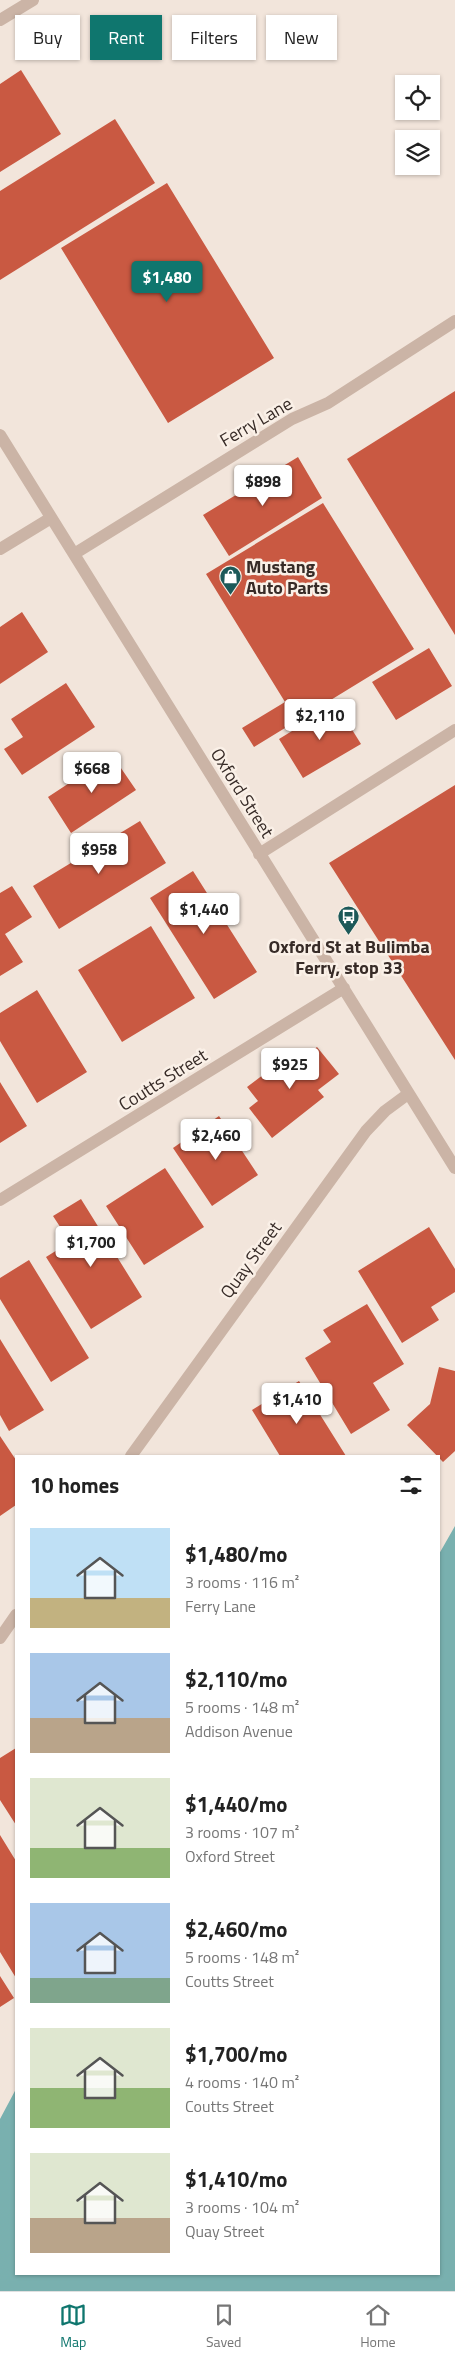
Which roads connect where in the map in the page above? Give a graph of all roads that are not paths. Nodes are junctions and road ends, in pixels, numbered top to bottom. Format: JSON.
{"nodes":[{"id":1,"x":33,"y":0,"type":"edge"},
{"id":2,"x":0,"y":20,"type":"edge"},
{"id":3,"x":455,"y":321,"type":"edge"},
{"id":4,"x":0,"y":436,"type":"edge"},
{"id":5,"x":51,"y":518,"type":"junction"},
{"id":6,"x":0,"y":549,"type":"edge"},
{"id":7,"x":74,"y":554,"type":"junction"},
{"id":8,"x":455,"y":730,"type":"edge"},
{"id":9,"x":259,"y":854,"type":"junction"},
{"id":10,"x":344,"y":988,"type":"junction"},
{"id":11,"x":408,"y":1094,"type":"junction"},
{"id":12,"x":455,"y":1168,"type":"edge"},
{"id":13,"x":0,"y":1200,"type":"edge"},
{"id":14,"x":132,"y":1455,"type":"edge"},
{"id":15,"x":15,"y":1616,"type":"edge"},
{"id":16,"x":0,"y":1638,"type":"edge"}],
"edges":[{"from":1,"to":2,"type":"street"},
{"from":3,"to":7,"type":"street","name":"Ferry Lane"},
{"from":4,"to":5,"type":"street","name":"Oxford Street"},
{"from":5,"to":6,"type":"street"},
{"from":5,"to":7,"type":"street","name":"Oxford Street"},
{"from":7,"to":9,"type":"street","name":"Oxford Street"},
{"from":8,"to":9,"type":"street"},
{"from":9,"to":10,"type":"street","name":"Oxford Street"},
{"from":10,"to":11,"type":"street","name":"Oxford Street"},
{"from":10,"to":13,"type":"street","name":"Coutts Street"},
{"from":11,"to":12,"type":"street","name":"Oxford Street"},
{"from":11,"to":14,"type":"street","name":"Quay Street"},
{"from":15,"to":16,"type":"street"}]}
